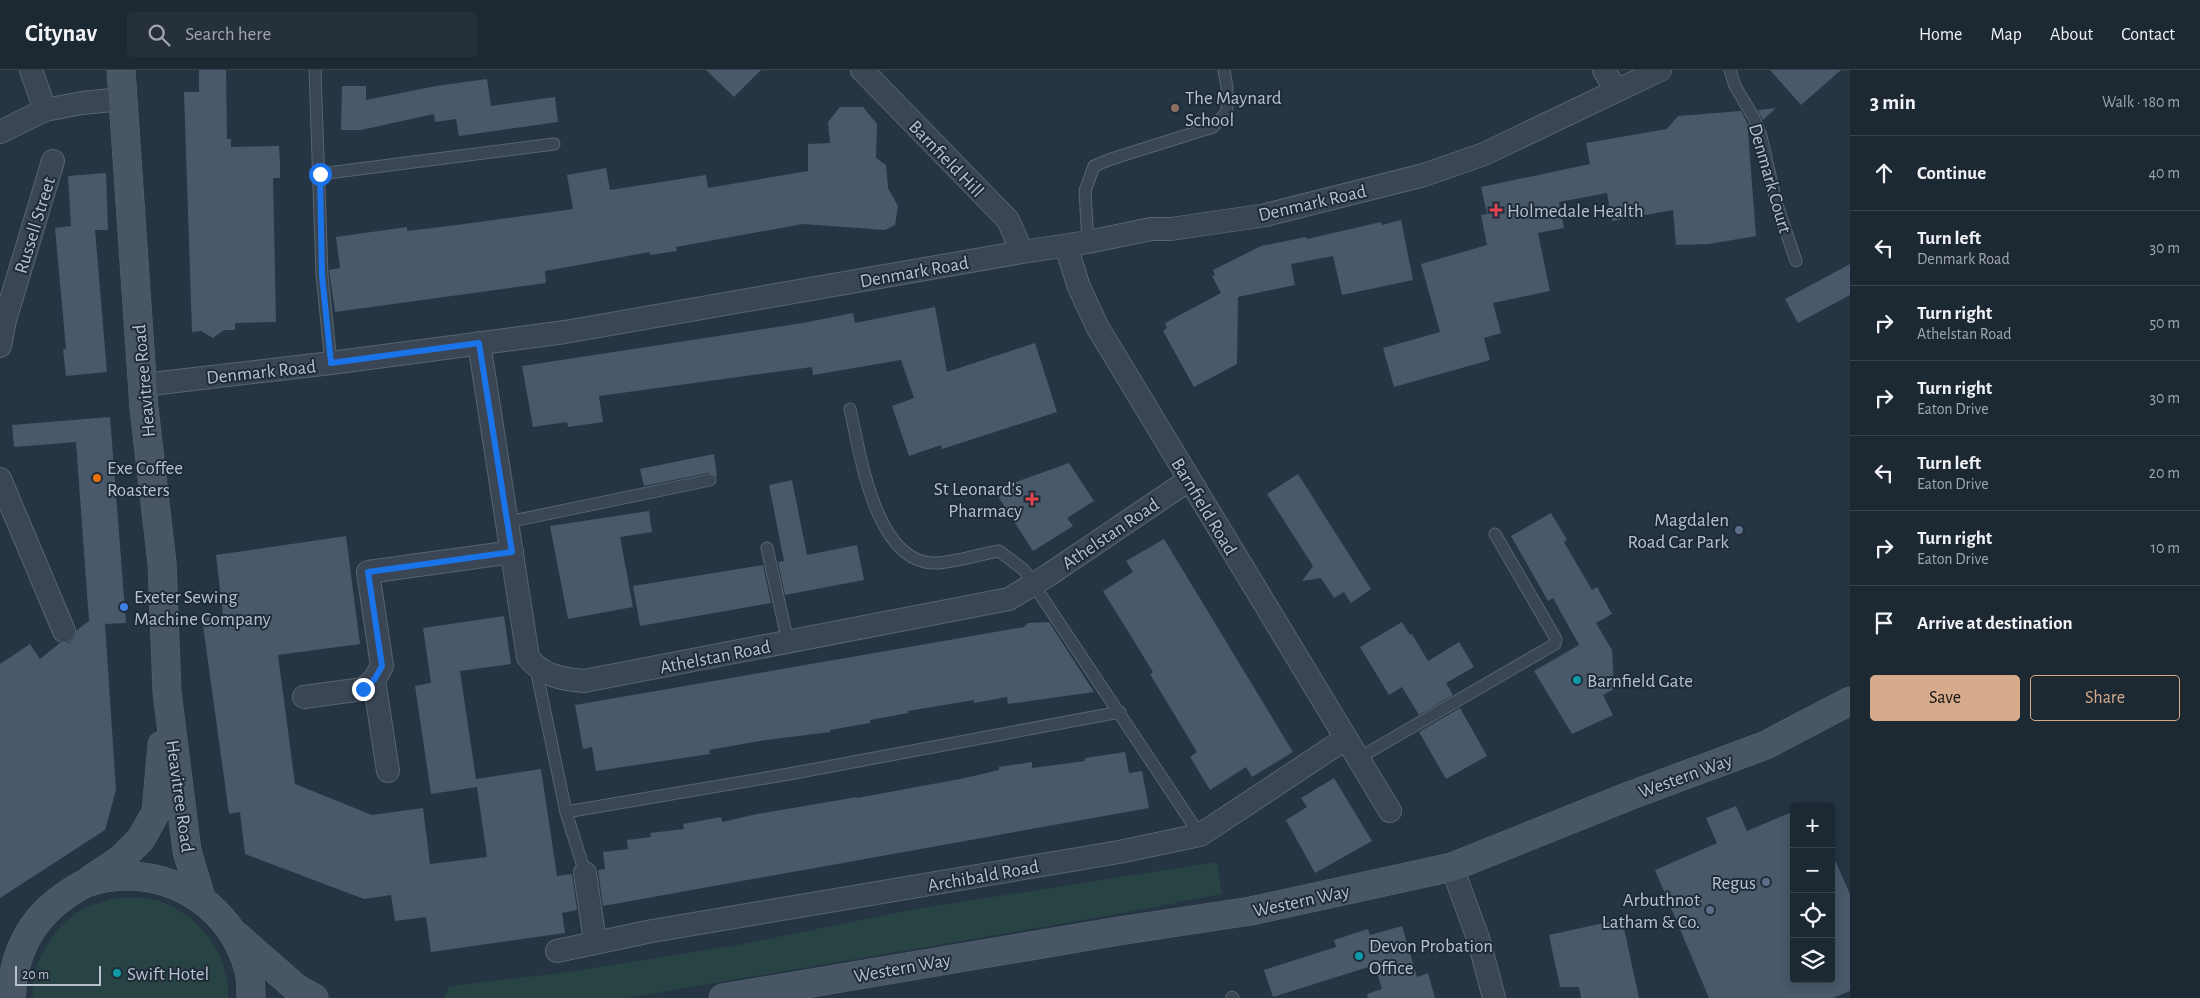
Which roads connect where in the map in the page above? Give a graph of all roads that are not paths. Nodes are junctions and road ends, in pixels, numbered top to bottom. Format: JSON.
{"nodes":[{"id":1,"x":31,"y":70,"type":"edge"},
{"id":2,"x":121,"y":70,"type":"edge"},
{"id":3,"x":315,"y":70,"type":"edge"},
{"id":4,"x":862,"y":70,"type":"edge"},
{"id":5,"x":1224,"y":70,"type":"edge"},
{"id":6,"x":1604,"y":70,"type":"edge"},
{"id":7,"x":1660,"y":70,"type":"edge"},
{"id":8,"x":1730,"y":70,"type":"edge"},
{"id":9,"x":1616,"y":90,"type":"junction"},
{"id":10,"x":122,"y":99,"type":"junction"},
{"id":11,"x":45,"y":110,"type":"junction"},
{"id":12,"x":0,"y":132,"type":"edge"},
{"id":13,"x":554,"y":144,"type":"dead end"},
{"id":14,"x":53,"y":161,"type":"dead end"},
{"id":15,"x":320,"y":174,"type":"junction"},
{"id":16,"x":1088,"y":242,"type":"junction"},
{"id":17,"x":1066,"y":246,"type":"junction"},
{"id":18,"x":1022,"y":252,"type":"junction"},
{"id":19,"x":1796,"y":261,"type":"dead end"},
{"id":20,"x":479,"y":343,"type":"junction"},
{"id":21,"x":0,"y":346,"type":"edge"},
{"id":22,"x":331,"y":363,"type":"junction"},
{"id":23,"x":143,"y":385,"type":"junction"},
{"id":24,"x":850,"y":409,"type":"dead end"},
{"id":25,"x":0,"y":479,"type":"edge"},
{"id":26,"x":710,"y":480,"type":"dead end"},
{"id":27,"x":1189,"y":480,"type":"junction"},
{"id":28,"x":508,"y":522,"type":"junction"},
{"id":29,"x":1495,"y":534,"type":"dead end"},
{"id":30,"x":767,"y":548,"type":"dead end"},
{"id":31,"x":512,"y":552,"type":"junction"},
{"id":32,"x":1034,"y":584,"type":"junction"},
{"id":33,"x":64,"y":631,"type":"dead end"},
{"id":34,"x":788,"y":642,"type":"junction"},
{"id":35,"x":536,"y":669,"type":"junction"},
{"id":36,"x":374,"y":680,"type":"junction"},
{"id":37,"x":167,"y":692,"type":"junction"},
{"id":38,"x":304,"y":697,"type":"dead end"},
{"id":39,"x":1850,"y":701,"type":"edge"},
{"id":40,"x":1120,"y":712,"type":"junction"},
{"id":41,"x":1345,"y":739,"type":"junction"},
{"id":42,"x":1357,"y":759,"type":"junction"},
{"id":43,"x":388,"y":771,"type":"dead end"},
{"id":44,"x":1390,"y":811,"type":"dead end"},
{"id":45,"x":566,"y":812,"type":"junction"},
{"id":46,"x":1200,"y":835,"type":"junction"},
{"id":47,"x":1452,"y":866,"type":"junction"},
{"id":48,"x":585,"y":872,"type":"joint"},
{"id":49,"x":84,"y":884,"type":"junction"},
{"id":50,"x":201,"y":898,"type":"junction"},
{"id":51,"x":32,"y":929,"type":"junction"},
{"id":52,"x":232,"y":932,"type":"junction"},
{"id":53,"x":0,"y":941,"type":"edge"},
{"id":54,"x":595,"y":942,"type":"junction"},
{"id":55,"x":557,"y":951,"type":"dead end"},
{"id":56,"x":11,"y":998,"type":"edge"},
{"id":57,"x":251,"y":998,"type":"edge"},
{"id":58,"x":314,"y":998,"type":"edge"},
{"id":59,"x":723,"y":998,"type":"edge"},
{"id":60,"x":1494,"y":998,"type":"edge"}],
"edges":[{"from":1,"to":11,"type":"street"},
{"from":2,"to":10,"type":"main road","name":"Heavitree Road"},
{"from":3,"to":15,"type":"lane"},
{"from":4,"to":18,"type":"street","name":"Barnfield Hill"},
{"from":5,"to":16,"type":"lane"},
{"from":6,"to":9,"type":"street"},
{"from":7,"to":9,"type":"street","name":"Denmark Road"},
{"from":8,"to":19,"type":"lane","name":"Denmark Court"},
{"from":9,"to":16,"type":"street","name":"Denmark Road"},
{"from":10,"to":11,"type":"street"},
{"from":10,"to":23,"type":"main road","name":"Heavitree Road"},
{"from":11,"to":12,"type":"street"},
{"from":13,"to":15,"type":"lane"},
{"from":14,"to":21,"type":"street","name":"Russell Street"},
{"from":15,"to":22,"type":"lane"},
{"from":16,"to":17,"type":"street","name":"Denmark Road"},
{"from":17,"to":18,"type":"street","name":"Denmark Road"},
{"from":17,"to":27,"type":"street","name":"Barnfield Road"},
{"from":18,"to":20,"type":"street","name":"Denmark Road"},
{"from":20,"to":22,"type":"street","name":"Denmark Road"},
{"from":20,"to":28,"type":"street"},
{"from":22,"to":23,"type":"street","name":"Denmark Road"},
{"from":23,"to":37,"type":"main road","name":"Heavitree Road"},
{"from":24,"to":32,"type":"lane"},
{"from":25,"to":33,"type":"street"},
{"from":26,"to":28,"type":"lane"},
{"from":27,"to":32,"type":"street","name":"Athelstan Road"},
{"from":27,"to":41,"type":"street","name":"Barnfield Road"},
{"from":28,"to":31,"type":"street"},
{"from":29,"to":42,"type":"lane"},
{"from":30,"to":34,"type":"lane"},
{"from":31,"to":35,"type":"street"},
{"from":31,"to":36,"type":"street"},
{"from":32,"to":34,"type":"street","name":"Athelstan Road"},
{"from":32,"to":40,"type":"lane"},
{"from":34,"to":35,"type":"street","name":"Athelstan Road"},
{"from":35,"to":45,"type":"lane"},
{"from":36,"to":38,"type":"street"},
{"from":36,"to":43,"type":"street"},
{"from":37,"to":49,"type":"main road","name":"Heavitree Road"},
{"from":37,"to":50,"type":"main road","name":"Heavitree Road"},
{"from":39,"to":47,"type":"main road","name":"Western Way"},
{"from":40,"to":45,"type":"lane"},
{"from":40,"to":46,"type":"lane"},
{"from":41,"to":42,"type":"street","name":"Barnfield Road"},
{"from":41,"to":46,"type":"street","name":"Archibald Road"},
{"from":42,"to":44,"type":"street","name":"Barnfield Road"},
{"from":45,"to":48,"type":"lane"},
{"from":46,"to":54,"type":"street","name":"Archibald Road"},
{"from":47,"to":59,"type":"main road","name":"Western Way"},
{"from":47,"to":60,"type":"street"},
{"from":48,"to":54,"type":"street"},
{"from":49,"to":50,"type":"main road"},
{"from":49,"to":51,"type":"main road","name":"Heavitree Road"},
{"from":50,"to":52,"type":"main road"},
{"from":51,"to":53,"type":"main road"},
{"from":51,"to":56,"type":"main road","name":"Heavitree Road"},
{"from":52,"to":57,"type":"main road"},
{"from":52,"to":58,"type":"main road"},
{"from":54,"to":55,"type":"street","name":"Archibald Road"}]}
